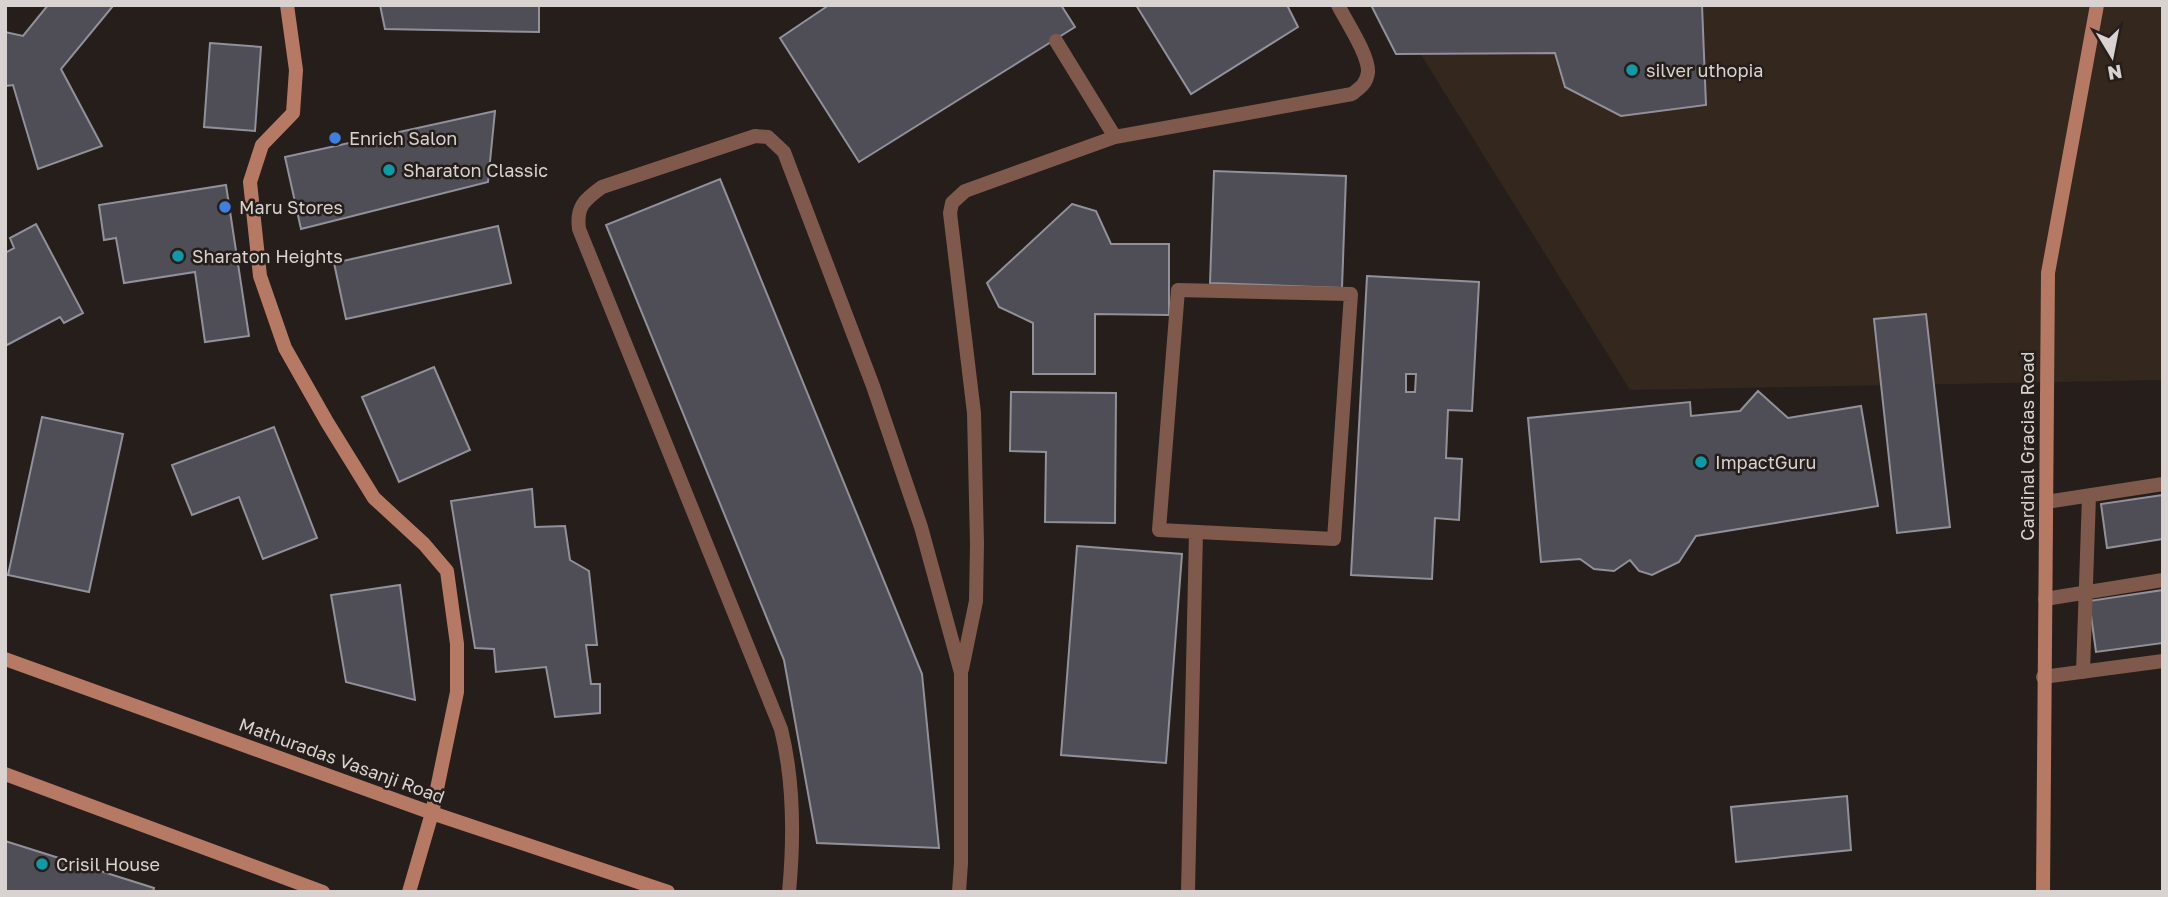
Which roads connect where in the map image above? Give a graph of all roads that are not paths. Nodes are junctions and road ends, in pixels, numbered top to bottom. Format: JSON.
{"nodes":[{"id":1,"x":287,"y":5,"type":"edge"},
{"id":2,"x":1338,"y":5,"type":"edge"},
{"id":3,"x":2097,"y":5,"type":"edge"},
{"id":4,"x":1056,"y":41,"type":"dead end"},
{"id":5,"x":1115,"y":137,"type":"junction"},
{"id":6,"x":2163,"y":484,"type":"edge"},
{"id":7,"x":2089,"y":496,"type":"junction"},
{"id":8,"x":2046,"y":502,"type":"junction"},
{"id":9,"x":1196,"y":532,"type":"junction"},
{"id":10,"x":2163,"y":580,"type":"edge"},
{"id":11,"x":2085,"y":592,"type":"junction"},
{"id":12,"x":2045,"y":599,"type":"junction"},
{"id":13,"x":5,"y":659,"type":"edge"},
{"id":14,"x":2163,"y":660,"type":"edge"},
{"id":15,"x":2083,"y":672,"type":"junction"},
{"id":16,"x":961,"y":673,"type":"junction"},
{"id":17,"x":2043,"y":677,"type":"junction"},
{"id":18,"x":5,"y":774,"type":"edge"},
{"id":19,"x":432,"y":814,"type":"junction"},
{"id":20,"x":323,"y":892,"type":"edge"},
{"id":21,"x":409,"y":892,"type":"edge"},
{"id":22,"x":667,"y":892,"type":"edge"},
{"id":23,"x":789,"y":892,"type":"edge"},
{"id":24,"x":959,"y":892,"type":"edge"},
{"id":25,"x":1188,"y":892,"type":"edge"},
{"id":26,"x":2043,"y":892,"type":"edge"}],
"edges":[{"from":1,"to":19,"type":"street"},
{"from":2,"to":5,"type":"lane"},
{"from":3,"to":8,"type":"street","name":"Cardinal Gracias Road"},
{"from":4,"to":5,"type":"lane"},
{"from":5,"to":16,"type":"lane"},
{"from":6,"to":7,"type":"lane"},
{"from":7,"to":8,"type":"lane"},
{"from":7,"to":11,"type":"lane"},
{"from":8,"to":12,"type":"street","name":"Cardinal Gracias Road"},
{"from":9,"to":9,"type":"lane"},
{"from":9,"to":25,"type":"lane"},
{"from":10,"to":11,"type":"lane"},
{"from":11,"to":12,"type":"lane"},
{"from":11,"to":15,"type":"lane"},
{"from":12,"to":17,"type":"street","name":"Cardinal Gracias Road"},
{"from":13,"to":19,"type":"street","name":"Mathuradas Vasanji Road"},
{"from":14,"to":15,"type":"lane"},
{"from":15,"to":17,"type":"lane"},
{"from":16,"to":23,"type":"lane"},
{"from":16,"to":24,"type":"lane"},
{"from":17,"to":26,"type":"street","name":"Cardinal Gracias Road"},
{"from":18,"to":20,"type":"street"},
{"from":19,"to":21,"type":"street"},
{"from":19,"to":22,"type":"street","name":"Mathuradas Vasanji Road"}]}
